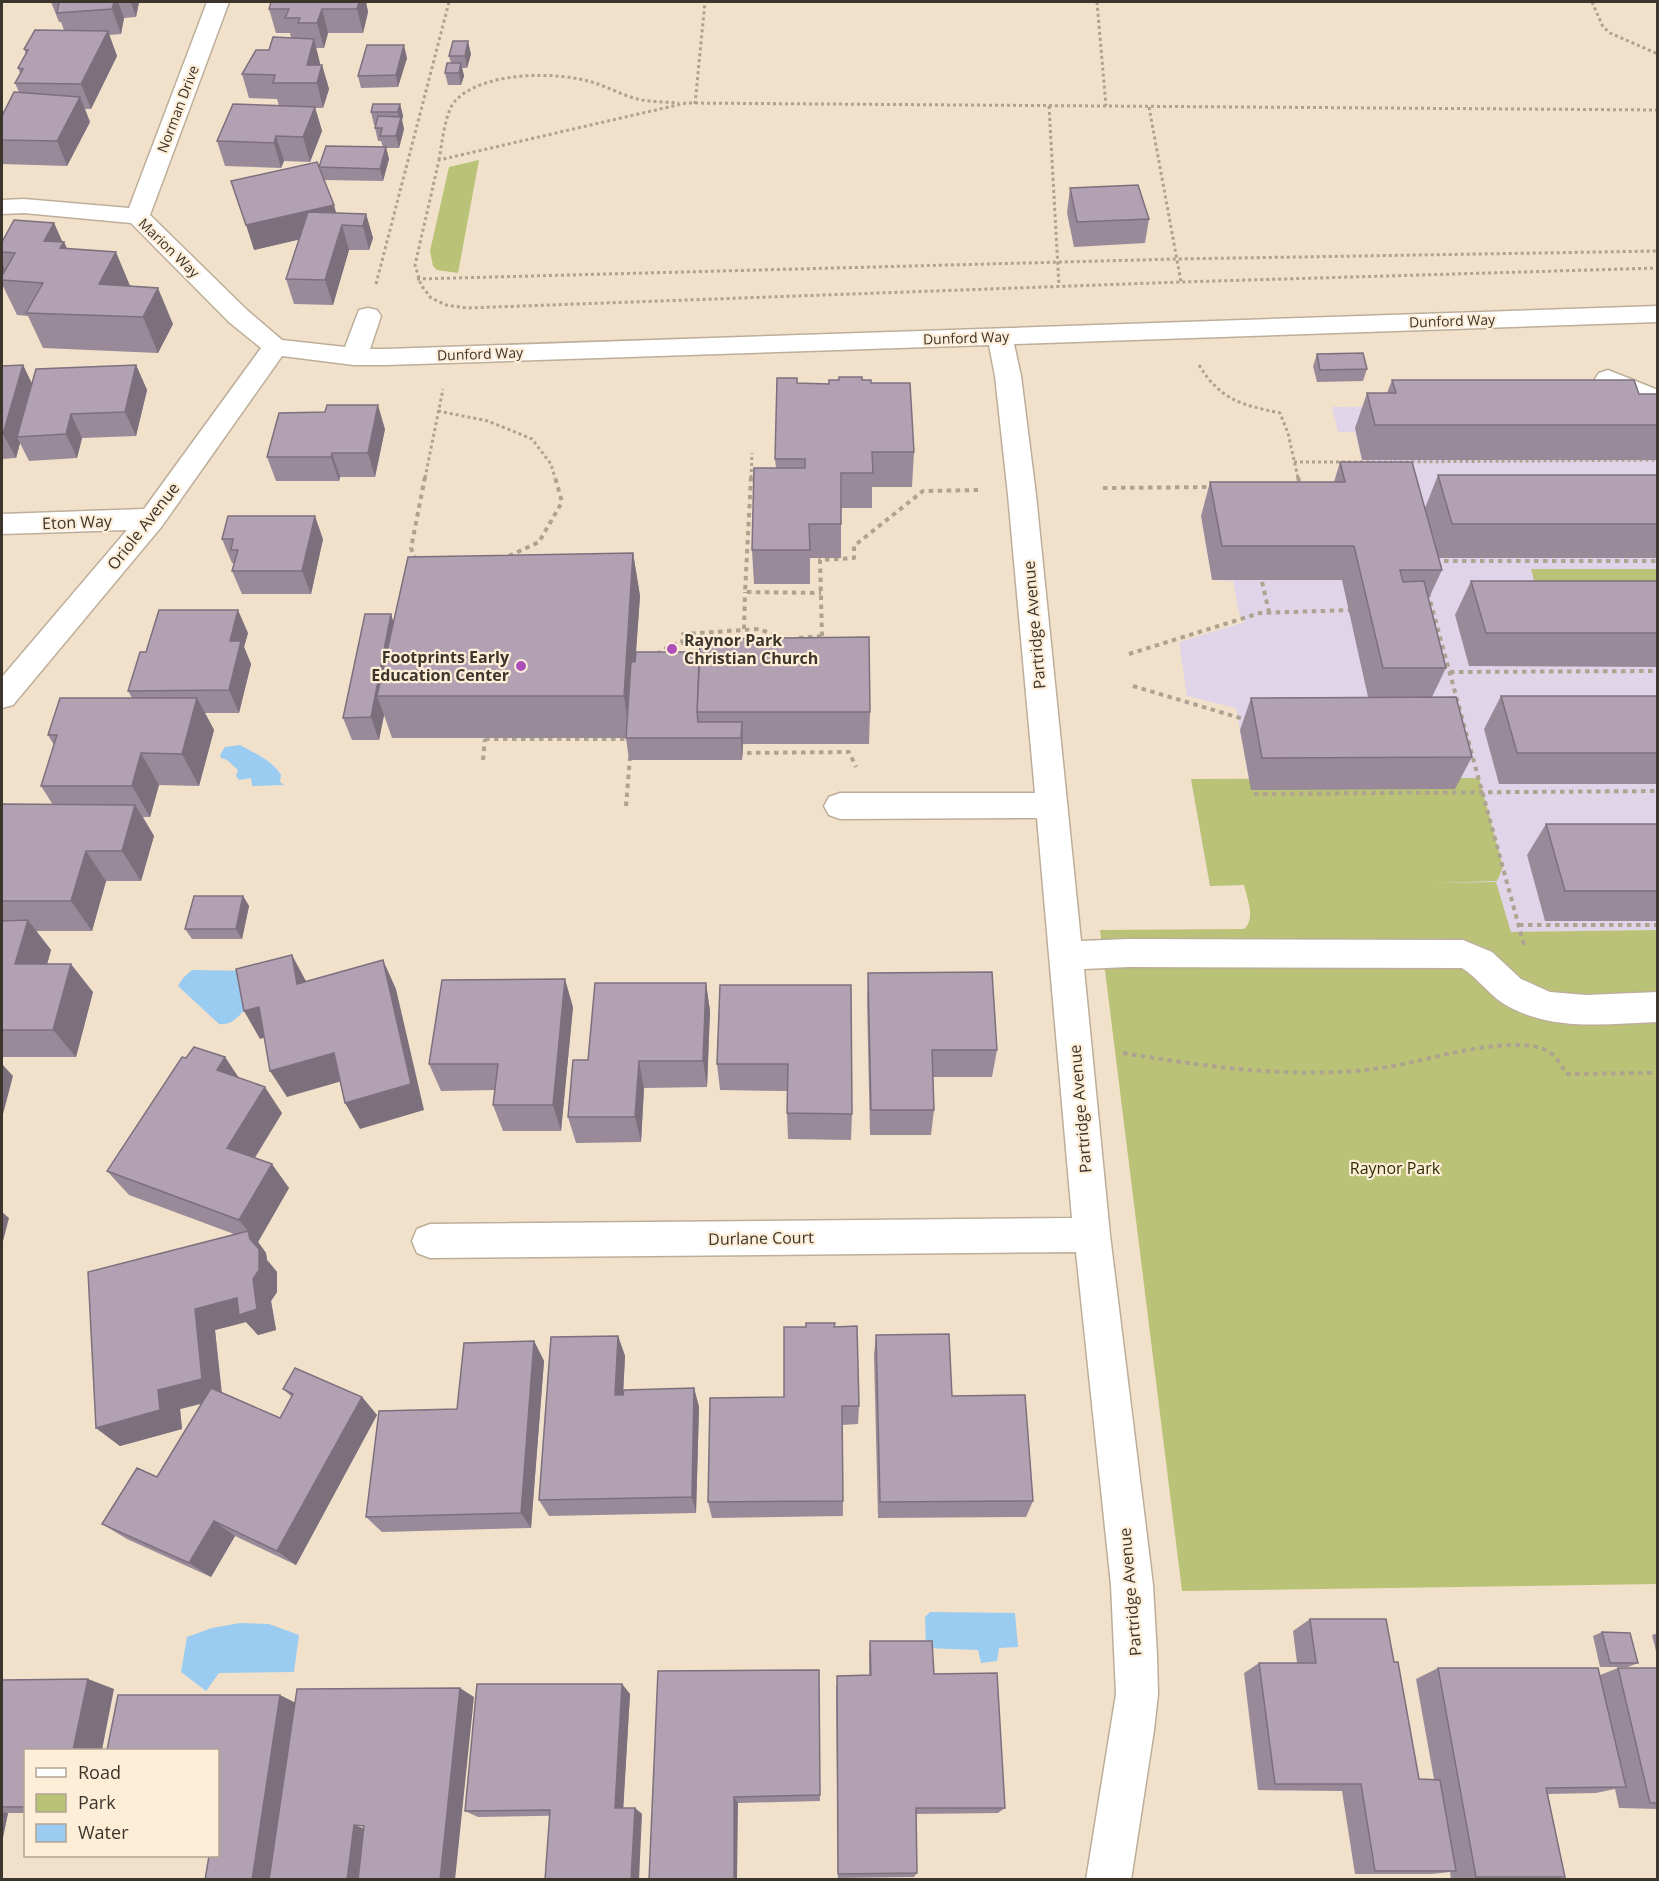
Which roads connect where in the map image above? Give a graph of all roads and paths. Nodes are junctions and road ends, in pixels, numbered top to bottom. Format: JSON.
{"nodes":[{"id":1,"x":218,"y":2,"type":"edge"},
{"id":2,"x":449,"y":2,"type":"edge"},
{"id":3,"x":705,"y":2,"type":"edge"},
{"id":4,"x":1097,"y":2,"type":"edge"},
{"id":5,"x":1592,"y":2,"type":"edge"},
{"id":6,"x":1658,"y":54,"type":"edge"},
{"id":7,"x":686,"y":104,"type":"junction"},
{"id":8,"x":695,"y":104,"type":"junction"},
{"id":9,"x":1049,"y":106,"type":"junction"},
{"id":10,"x":1106,"y":106,"type":"junction"},
{"id":11,"x":1149,"y":106,"type":"junction"},
{"id":12,"x":1658,"y":110,"type":"edge"},
{"id":13,"x":439,"y":160,"type":"junction"},
{"id":14,"x":2,"y":207,"type":"edge"},
{"id":15,"x":138,"y":216,"type":"junction"},
{"id":16,"x":1658,"y":251,"type":"edge"},
{"id":17,"x":1177,"y":259,"type":"junction"},
{"id":18,"x":1058,"y":262,"type":"junction"},
{"id":19,"x":1658,"y":268,"type":"edge"},
{"id":20,"x":417,"y":279,"type":"junction"},
{"id":21,"x":1181,"y":282,"type":"junction"},
{"id":22,"x":1059,"y":286,"type":"junction"},
{"id":23,"x":1658,"y":314,"type":"edge"},
{"id":24,"x":368,"y":316,"type":"joint"},
{"id":25,"x":1000,"y":337,"type":"junction"},
{"id":26,"x":275,"y":347,"type":"junction"},
{"id":27,"x":354,"y":357,"type":"junction"},
{"id":28,"x":1198,"y":362,"type":"dead end"},
{"id":29,"x":1608,"y":379,"type":"edge"},
{"id":30,"x":444,"y":382,"type":"dead end"},
{"id":31,"x":1658,"y":400,"type":"edge"},
{"id":32,"x":438,"y":411,"type":"junction"},
{"id":33,"x":752,"y":453,"type":"dead end"},
{"id":34,"x":1658,"y":460,"type":"edge"},
{"id":35,"x":1294,"y":462,"type":"junction"},
{"id":36,"x":1392,"y":462,"type":"junction"},
{"id":37,"x":1395,"y":470,"type":"edge"},
{"id":38,"x":1220,"y":487,"type":"edge"},
{"id":39,"x":1289,"y":487,"type":"edge"},
{"id":40,"x":1300,"y":487,"type":"junction"},
{"id":41,"x":1311,"y":487,"type":"edge"},
{"id":42,"x":1103,"y":488,"type":"dead end"},
{"id":43,"x":978,"y":490,"type":"dead end"},
{"id":44,"x":152,"y":519,"type":"junction"},
{"id":45,"x":2,"y":524,"type":"edge"},
{"id":46,"x":503,"y":559,"type":"edge"},
{"id":47,"x":1431,"y":561,"type":"edge"},
{"id":48,"x":1658,"y":561,"type":"edge"},
{"id":49,"x":417,"y":563,"type":"edge"},
{"id":50,"x":1262,"y":582,"type":"edge"},
{"id":51,"x":1427,"y":590,"type":"edge"},
{"id":52,"x":745,"y":592,"type":"junction"},
{"id":53,"x":821,"y":593,"type":"junction"},
{"id":54,"x":1432,"y":608,"type":"junction"},
{"id":55,"x":1421,"y":609,"type":"edge"},
{"id":56,"x":1362,"y":610,"type":"edge"},
{"id":57,"x":1269,"y":612,"type":"junction"},
{"id":58,"x":744,"y":629,"type":"junction"},
{"id":59,"x":822,"y":636,"type":"junction"},
{"id":60,"x":788,"y":639,"type":"junction"},
{"id":61,"x":783,"y":643,"type":"edge"},
{"id":62,"x":682,"y":644,"type":"junction"},
{"id":63,"x":709,"y":647,"type":"edge"},
{"id":64,"x":822,"y":647,"type":"edge"},
{"id":65,"x":1129,"y":654,"type":"dead end"},
{"id":66,"x":655,"y":658,"type":"edge"},
{"id":67,"x":1658,"y":671,"type":"edge"},
{"id":68,"x":1450,"y":672,"type":"junction"},
{"id":69,"x":1133,"y":686,"type":"dead end"},
{"id":70,"x":2,"y":697,"type":"edge"},
{"id":71,"x":1257,"y":723,"type":"edge"},
{"id":72,"x":632,"y":728,"type":"edge"},
{"id":73,"x":1453,"y":728,"type":"edge"},
{"id":74,"x":1465,"y":728,"type":"junction"},
{"id":75,"x":486,"y":732,"type":"edge"},
{"id":76,"x":485,"y":739,"type":"junction"},
{"id":77,"x":631,"y":739,"type":"junction"},
{"id":78,"x":630,"y":746,"type":"edge"},
{"id":79,"x":630,"y":753,"type":"edge"},
{"id":80,"x":734,"y":753,"type":"edge"},
{"id":81,"x":483,"y":760,"type":"dead end"},
{"id":82,"x":859,"y":773,"type":"dead end"},
{"id":83,"x":1483,"y":791,"type":"junction"},
{"id":84,"x":1658,"y":791,"type":"edge"},
{"id":85,"x":1254,"y":794,"type":"dead end"},
{"id":86,"x":1052,"y":805,"type":"junction"},
{"id":87,"x":626,"y":806,"type":"dead end"},
{"id":88,"x":840,"y":806,"type":"dead end"},
{"id":89,"x":1519,"y":925,"type":"junction"},
{"id":90,"x":1658,"y":925,"type":"edge"},
{"id":91,"x":1066,"y":956,"type":"junction"},
{"id":92,"x":1539,"y":1003,"type":"junction"},
{"id":93,"x":1658,"y":1007,"type":"edge"},
{"id":94,"x":1123,"y":1053,"type":"dead end"},
{"id":95,"x":1658,"y":1073,"type":"edge"},
{"id":96,"x":1092,"y":1235,"type":"junction"},
{"id":97,"x":430,"y":1241,"type":"dead end"},
{"id":98,"x":1108,"y":1880,"type":"edge"}],
"edges":[{"from":1,"to":15,"type":"street","name":"Norman Drive"},
{"from":2,"to":24,"type":"path"},
{"from":3,"to":8,"type":"path"},
{"from":4,"to":10,"type":"path"},
{"from":5,"to":6,"type":"path"},
{"from":7,"to":8,"type":"path"},
{"from":7,"to":13,"type":"path"},
{"from":7,"to":13,"type":"path"},
{"from":8,"to":9,"type":"path"},
{"from":9,"to":10,"type":"path"},
{"from":9,"to":18,"type":"path"},
{"from":10,"to":11,"type":"path"},
{"from":11,"to":12,"type":"path"},
{"from":11,"to":17,"type":"path"},
{"from":13,"to":20,"type":"path"},
{"from":14,"to":15,"type":"street","name":"Marion Way"},
{"from":15,"to":26,"type":"street","name":"Marion Way"},
{"from":16,"to":17,"type":"path"},
{"from":17,"to":18,"type":"path"},
{"from":17,"to":21,"type":"path"},
{"from":18,"to":20,"type":"path"},
{"from":18,"to":22,"type":"path"},
{"from":19,"to":21,"type":"path"},
{"from":20,"to":22,"type":"path"},
{"from":21,"to":22,"type":"path"},
{"from":23,"to":25,"type":"street","name":"Dunford Way"},
{"from":24,"to":27,"type":"street"},
{"from":25,"to":27,"type":"street","name":"Dunford Way"},
{"from":25,"to":86,"type":"street","name":"Partridge Avenue"},
{"from":26,"to":27,"type":"street","name":"Dunford Way"},
{"from":26,"to":44,"type":"street","name":"Oriole Avenue"},
{"from":28,"to":35,"type":"path"},
{"from":29,"to":31,"type":"street"},
{"from":30,"to":32,"type":"path"},
{"from":32,"to":46,"type":"path"},
{"from":32,"to":49,"type":"path"},
{"from":33,"to":52,"type":"path"},
{"from":34,"to":36,"type":"path"},
{"from":35,"to":36,"type":"path"},
{"from":35,"to":40,"type":"path"},
{"from":36,"to":37,"type":"path"},
{"from":38,"to":42,"type":"path"},
{"from":39,"to":40,"type":"path"},
{"from":40,"to":41,"type":"path"},
{"from":43,"to":53,"type":"path"},
{"from":44,"to":45,"type":"street","name":"Eton Way"},
{"from":44,"to":70,"type":"street","name":"Oriole Avenue"},
{"from":47,"to":48,"type":"path"},
{"from":50,"to":57,"type":"path"},
{"from":51,"to":54,"type":"path"},
{"from":52,"to":53,"type":"path"},
{"from":52,"to":58,"type":"path"},
{"from":53,"to":59,"type":"path"},
{"from":54,"to":55,"type":"path"},
{"from":54,"to":68,"type":"path"},
{"from":56,"to":57,"type":"path"},
{"from":57,"to":65,"type":"path"},
{"from":58,"to":60,"type":"path"},
{"from":58,"to":62,"type":"path"},
{"from":59,"to":60,"type":"path"},
{"from":59,"to":64,"type":"path"},
{"from":60,"to":61,"type":"path"},
{"from":62,"to":63,"type":"path"},
{"from":62,"to":66,"type":"path"},
{"from":67,"to":68,"type":"path"},
{"from":68,"to":74,"type":"path"},
{"from":69,"to":71,"type":"path"},
{"from":72,"to":77,"type":"path"},
{"from":73,"to":74,"type":"path"},
{"from":74,"to":83,"type":"path"},
{"from":75,"to":76,"type":"path"},
{"from":76,"to":77,"type":"path"},
{"from":76,"to":81,"type":"path"},
{"from":77,"to":78,"type":"path"},
{"from":79,"to":87,"type":"path"},
{"from":80,"to":82,"type":"path"},
{"from":83,"to":84,"type":"path"},
{"from":83,"to":85,"type":"path"},
{"from":83,"to":89,"type":"path"},
{"from":86,"to":88,"type":"street"},
{"from":86,"to":91,"type":"street","name":"Partridge Avenue"},
{"from":89,"to":90,"type":"path"},
{"from":89,"to":92,"type":"path"},
{"from":91,"to":92,"type":"street"},
{"from":91,"to":96,"type":"street","name":"Partridge Avenue"},
{"from":92,"to":93,"type":"street"},
{"from":94,"to":95,"type":"path"},
{"from":96,"to":97,"type":"street","name":"Durlane Court"},
{"from":96,"to":98,"type":"street","name":"Partridge Avenue"}]}
